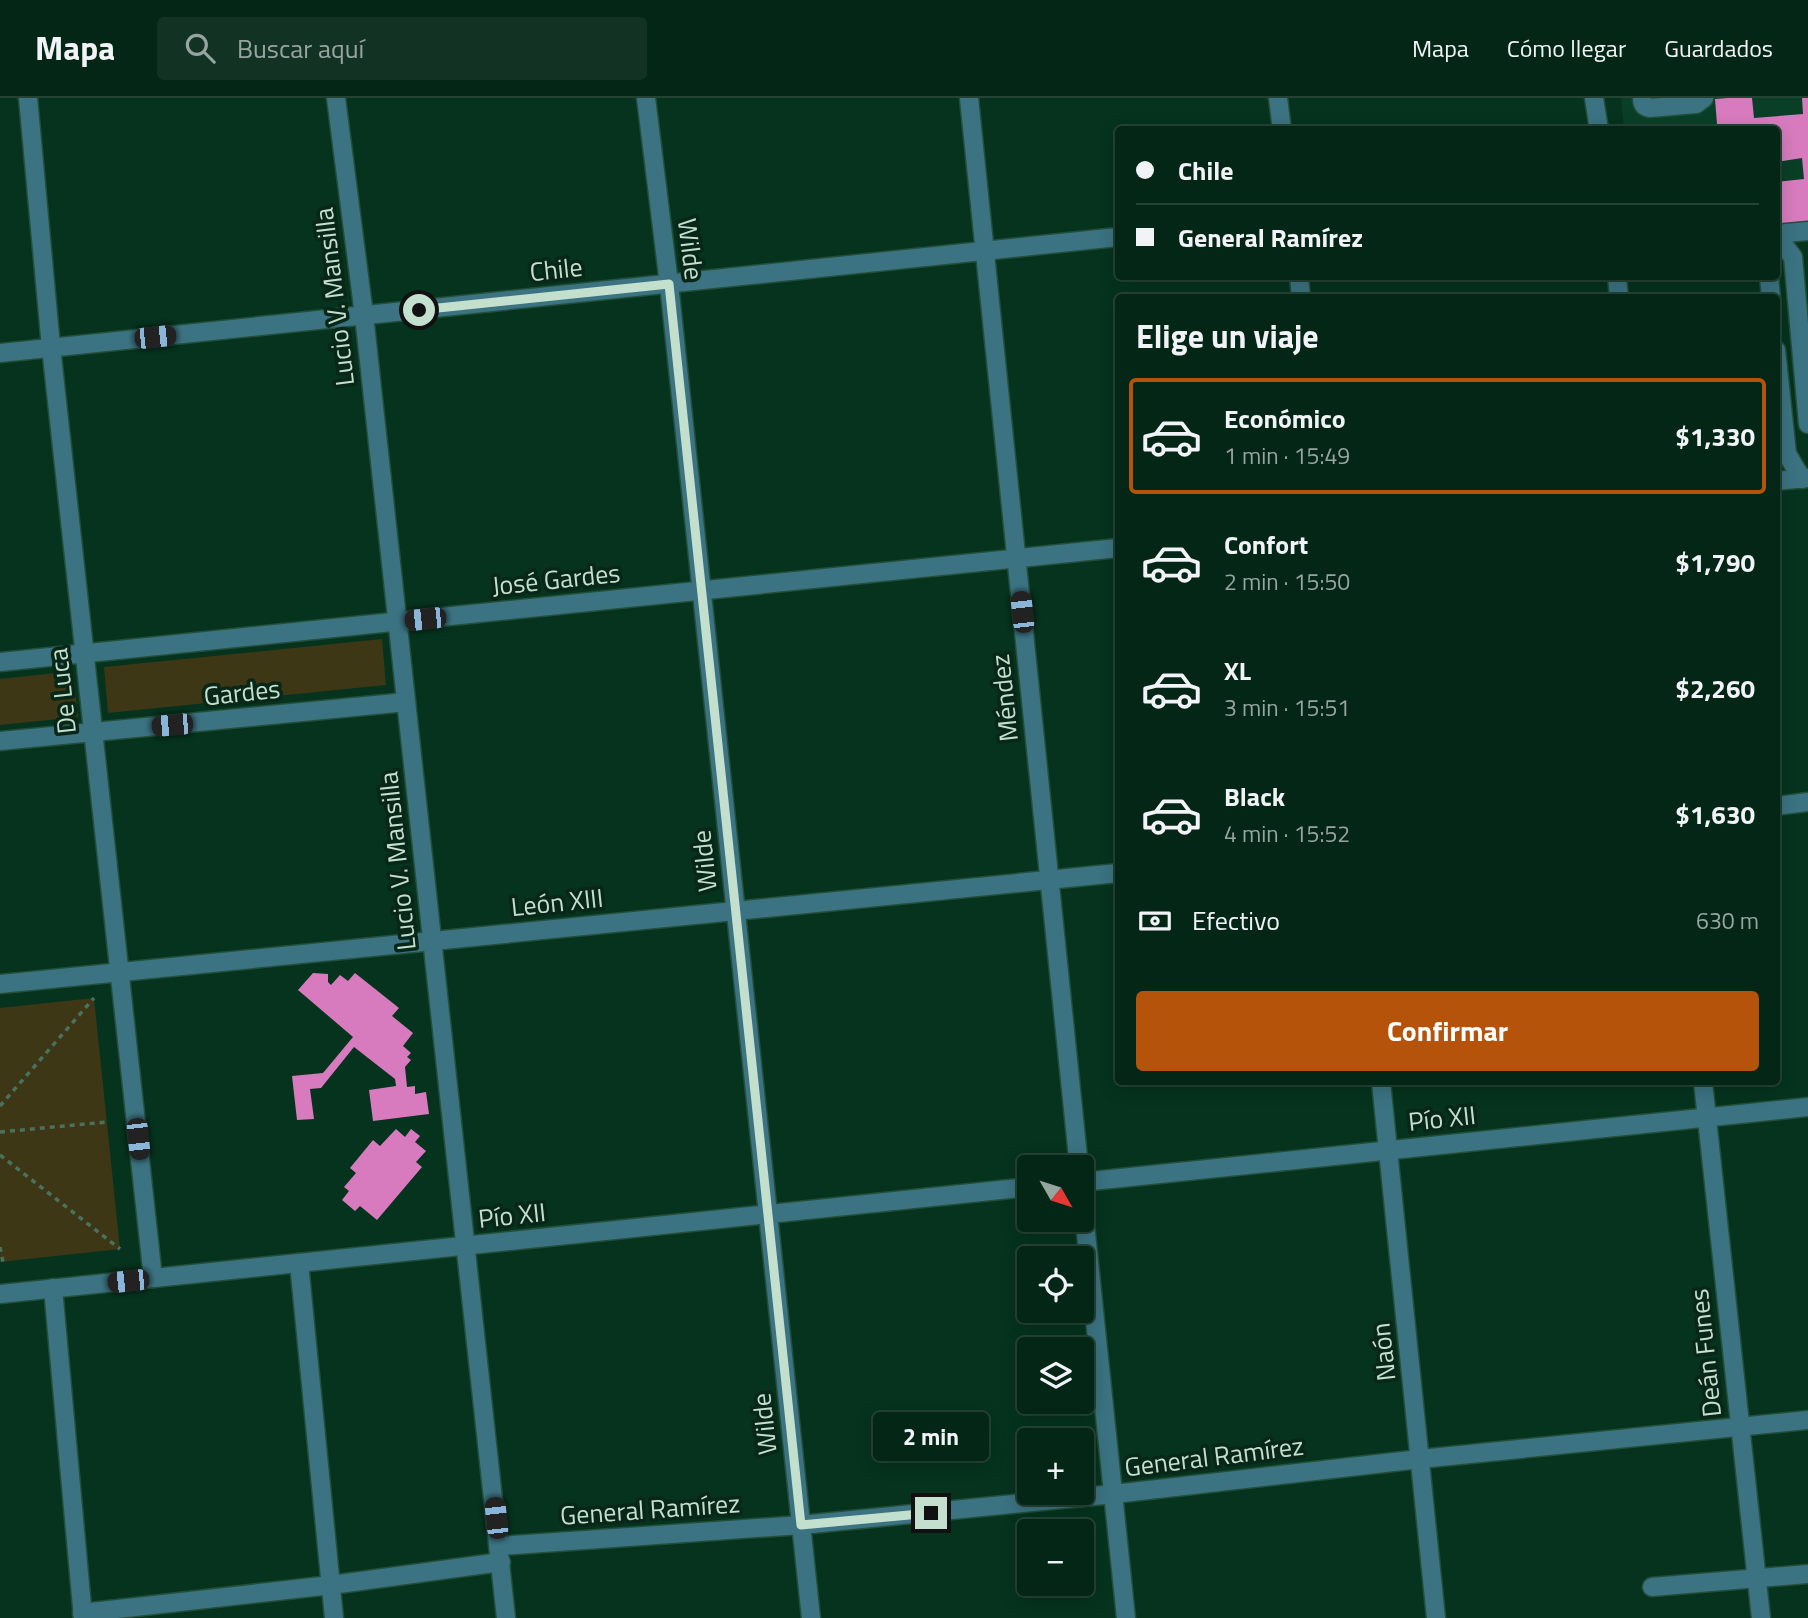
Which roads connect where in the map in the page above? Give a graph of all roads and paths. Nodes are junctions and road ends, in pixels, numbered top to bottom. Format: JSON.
{"nodes":[{"id":1,"x":29,"y":98,"type":"edge"},
{"id":2,"x":336,"y":98,"type":"edge"},
{"id":3,"x":646,"y":98,"type":"edge"},
{"id":4,"x":969,"y":98,"type":"edge"},
{"id":5,"x":1278,"y":98,"type":"edge"},
{"id":6,"x":1594,"y":98,"type":"edge"},
{"id":7,"x":1642,"y":98,"type":"edge"},
{"id":8,"x":1704,"y":98,"type":"edge"},
{"id":9,"x":1282,"y":126,"type":"edge"},
{"id":10,"x":1598,"y":126,"type":"edge"},
{"id":11,"x":1808,"y":231,"type":"edge"},
{"id":12,"x":1780,"y":234,"type":"edge"},
{"id":13,"x":1115,"y":237,"type":"edge"},
{"id":14,"x":1780,"y":239,"type":"edge"},
{"id":15,"x":985,"y":251,"type":"junction"},
{"id":16,"x":669,"y":284,"type":"junction"},
{"id":17,"x":364,"y":315,"type":"junction"},
{"id":18,"x":51,"y":348,"type":"junction"},
{"id":19,"x":0,"y":353,"type":"edge"},
{"id":20,"x":1780,"y":388,"type":"edge"},
{"id":21,"x":1808,"y":424,"type":"edge"},
{"id":22,"x":1808,"y":461,"type":"edge"},
{"id":23,"x":1805,"y":479,"type":"edge"},
{"id":24,"x":1780,"y":481,"type":"edge"},
{"id":25,"x":1115,"y":548,"type":"edge"},
{"id":26,"x":1017,"y":558,"type":"junction"},
{"id":27,"x":702,"y":591,"type":"junction"},
{"id":28,"x":397,"y":622,"type":"junction"},
{"id":29,"x":85,"y":654,"type":"junction"},
{"id":30,"x":0,"y":663,"type":"edge"},
{"id":31,"x":406,"y":702,"type":"junction"},
{"id":32,"x":93,"y":732,"type":"junction"},
{"id":33,"x":0,"y":741,"type":"edge"},
{"id":34,"x":1808,"y":802,"type":"edge"},
{"id":35,"x":1780,"y":806,"type":"edge"},
{"id":36,"x":1115,"y":873,"type":"edge"},
{"id":37,"x":1049,"y":880,"type":"junction"},
{"id":38,"x":736,"y":911,"type":"junction"},
{"id":39,"x":433,"y":941,"type":"junction"},
{"id":40,"x":119,"y":972,"type":"junction"},
{"id":41,"x":0,"y":984,"type":"edge"},
{"id":42,"x":94,"y":998,"type":"dead end"},
{"id":43,"x":1381,"y":1085,"type":"edge"},
{"id":44,"x":1703,"y":1085,"type":"edge"},
{"id":45,"x":0,"y":1106,"type":"edge"},
{"id":46,"x":1808,"y":1107,"type":"edge"},
{"id":47,"x":1706,"y":1117,"type":"junction"},
{"id":48,"x":107,"y":1122,"type":"dead end"},
{"id":49,"x":0,"y":1132,"type":"edge"},
{"id":50,"x":1388,"y":1150,"type":"junction"},
{"id":51,"x":0,"y":1155,"type":"edge"},
{"id":52,"x":1078,"y":1155,"type":"edge"},
{"id":53,"x":1094,"y":1181,"type":"edge"},
{"id":54,"x":1017,"y":1188,"type":"edge"},
{"id":55,"x":769,"y":1214,"type":"junction"},
{"id":56,"x":1086,"y":1232,"type":"edge"},
{"id":57,"x":466,"y":1246,"type":"junction"},
{"id":58,"x":0,"y":1247,"type":"edge"},
{"id":59,"x":120,"y":1249,"type":"dead end"},
{"id":60,"x":3,"y":1262,"type":"dead end"},
{"id":61,"x":299,"y":1263,"type":"junction"},
{"id":62,"x":153,"y":1278,"type":"junction"},
{"id":63,"x":53,"y":1289,"type":"junction"},
{"id":64,"x":0,"y":1294,"type":"edge"},
{"id":65,"x":1808,"y":1420,"type":"edge"},
{"id":66,"x":1739,"y":1428,"type":"junction"},
{"id":67,"x":1420,"y":1459,"type":"junction"},
{"id":68,"x":1114,"y":1494,"type":"junction"},
{"id":69,"x":801,"y":1525,"type":"junction"},
{"id":70,"x":500,"y":1554,"type":"junction"},
{"id":71,"x":1808,"y":1574,"type":"edge"},
{"id":72,"x":1756,"y":1578,"type":"junction"},
{"id":73,"x":331,"y":1585,"type":"junction"},
{"id":74,"x":1652,"y":1587,"type":"dead end"},
{"id":75,"x":83,"y":1616,"type":"edge"},
{"id":76,"x":334,"y":1618,"type":"edge"},
{"id":77,"x":506,"y":1618,"type":"edge"},
{"id":78,"x":811,"y":1618,"type":"edge"},
{"id":79,"x":1126,"y":1618,"type":"edge"},
{"id":80,"x":1436,"y":1618,"type":"edge"},
{"id":81,"x":1761,"y":1618,"type":"edge"}],
"edges":[{"from":1,"to":18,"type":"street","name":"De Luca"},
{"from":2,"to":17,"type":"street","name":"Lucio V. Mansilla"},
{"from":3,"to":16,"type":"street","name":"Wilde"},
{"from":4,"to":15,"type":"street","name":"Méndez"},
{"from":5,"to":9,"type":"street"},
{"from":6,"to":10,"type":"street"},
{"from":7,"to":8,"type":"street"},
{"from":11,"to":12,"type":"street"},
{"from":13,"to":15,"type":"street","name":"Chile"},
{"from":14,"to":21,"type":"street"},
{"from":15,"to":16,"type":"street","name":"Chile"},
{"from":15,"to":26,"type":"street","name":"Méndez"},
{"from":16,"to":17,"type":"street","name":"Chile"},
{"from":16,"to":27,"type":"street","name":"Wilde"},
{"from":17,"to":18,"type":"street","name":"Chile"},
{"from":17,"to":28,"type":"street","name":"Lucio V. Mansilla"},
{"from":18,"to":19,"type":"street","name":"Chile"},
{"from":18,"to":29,"type":"street","name":"De Luca"},
{"from":20,"to":23,"type":"street"},
{"from":22,"to":23,"type":"street"},
{"from":23,"to":24,"type":"street"},
{"from":25,"to":26,"type":"street","name":"José Gardes"},
{"from":26,"to":27,"type":"street","name":"José Gardes"},
{"from":26,"to":37,"type":"street","name":"Méndez"},
{"from":27,"to":28,"type":"street","name":"José Gardes"},
{"from":27,"to":38,"type":"street","name":"Wilde"},
{"from":28,"to":29,"type":"street","name":"José Gardes"},
{"from":28,"to":31,"type":"street","name":"Lucio V. Mansilla"},
{"from":29,"to":30,"type":"street","name":"José Gardes"},
{"from":29,"to":32,"type":"street","name":"De Luca"},
{"from":31,"to":32,"type":"street","name":"Gardes"},
{"from":31,"to":39,"type":"street","name":"Lucio V. Mansilla"},
{"from":32,"to":33,"type":"street","name":"Gardes"},
{"from":32,"to":40,"type":"street","name":"De Luca"},
{"from":34,"to":35,"type":"street"},
{"from":36,"to":37,"type":"street","name":"León XIII"},
{"from":37,"to":38,"type":"street","name":"León XIII"},
{"from":37,"to":52,"type":"street","name":"Méndez"},
{"from":38,"to":39,"type":"street","name":"León XIII"},
{"from":38,"to":55,"type":"street","name":"Wilde"},
{"from":39,"to":40,"type":"street","name":"León XIII"},
{"from":39,"to":57,"type":"street","name":"Lucio V. Mansilla"},
{"from":40,"to":41,"type":"street","name":"León XIII"},
{"from":40,"to":62,"type":"street","name":"De Luca"},
{"from":42,"to":45,"type":"path"},
{"from":43,"to":50,"type":"street","name":"Naón"},
{"from":44,"to":47,"type":"street","name":"Deán Funes"},
{"from":46,"to":47,"type":"street","name":"Pío XII"},
{"from":47,"to":50,"type":"street","name":"Pío XII"},
{"from":47,"to":66,"type":"street","name":"Deán Funes"},
{"from":48,"to":49,"type":"path"},
{"from":50,"to":53,"type":"street","name":"Pío XII"},
{"from":50,"to":67,"type":"street","name":"Naón"},
{"from":51,"to":59,"type":"path"},
{"from":54,"to":55,"type":"street","name":"Pío XII"},
{"from":55,"to":57,"type":"street","name":"Pío XII"},
{"from":55,"to":69,"type":"street","name":"Wilde"},
{"from":56,"to":68,"type":"street"},
{"from":57,"to":61,"type":"street","name":"Pío XII"},
{"from":57,"to":70,"type":"street","name":"Lucio V. Mansilla"},
{"from":58,"to":60,"type":"path"},
{"from":61,"to":62,"type":"street","name":"Pío XII"},
{"from":61,"to":73,"type":"street"},
{"from":62,"to":63,"type":"street","name":"Pío XII"},
{"from":63,"to":64,"type":"street","name":"Pío XII"},
{"from":63,"to":75,"type":"street"},
{"from":65,"to":66,"type":"street","name":"General Ramírez"},
{"from":66,"to":67,"type":"street","name":"General Ramírez"},
{"from":66,"to":72,"type":"street","name":"Deán Funes"},
{"from":67,"to":68,"type":"street","name":"General Ramírez"},
{"from":67,"to":80,"type":"street","name":"Naón"},
{"from":68,"to":69,"type":"street","name":"General Ramírez"},
{"from":68,"to":79,"type":"street"},
{"from":69,"to":70,"type":"street","name":"General Ramírez"},
{"from":69,"to":78,"type":"street","name":"Wilde"},
{"from":70,"to":73,"type":"street","name":"General Ramírez"},
{"from":70,"to":77,"type":"street","name":"Lucio V. Mansilla"},
{"from":71,"to":72,"type":"street"},
{"from":72,"to":74,"type":"street"},
{"from":72,"to":81,"type":"street","name":"Deán Funes"},
{"from":73,"to":75,"type":"street","name":"General Ramírez"},
{"from":73,"to":76,"type":"street"}]}
